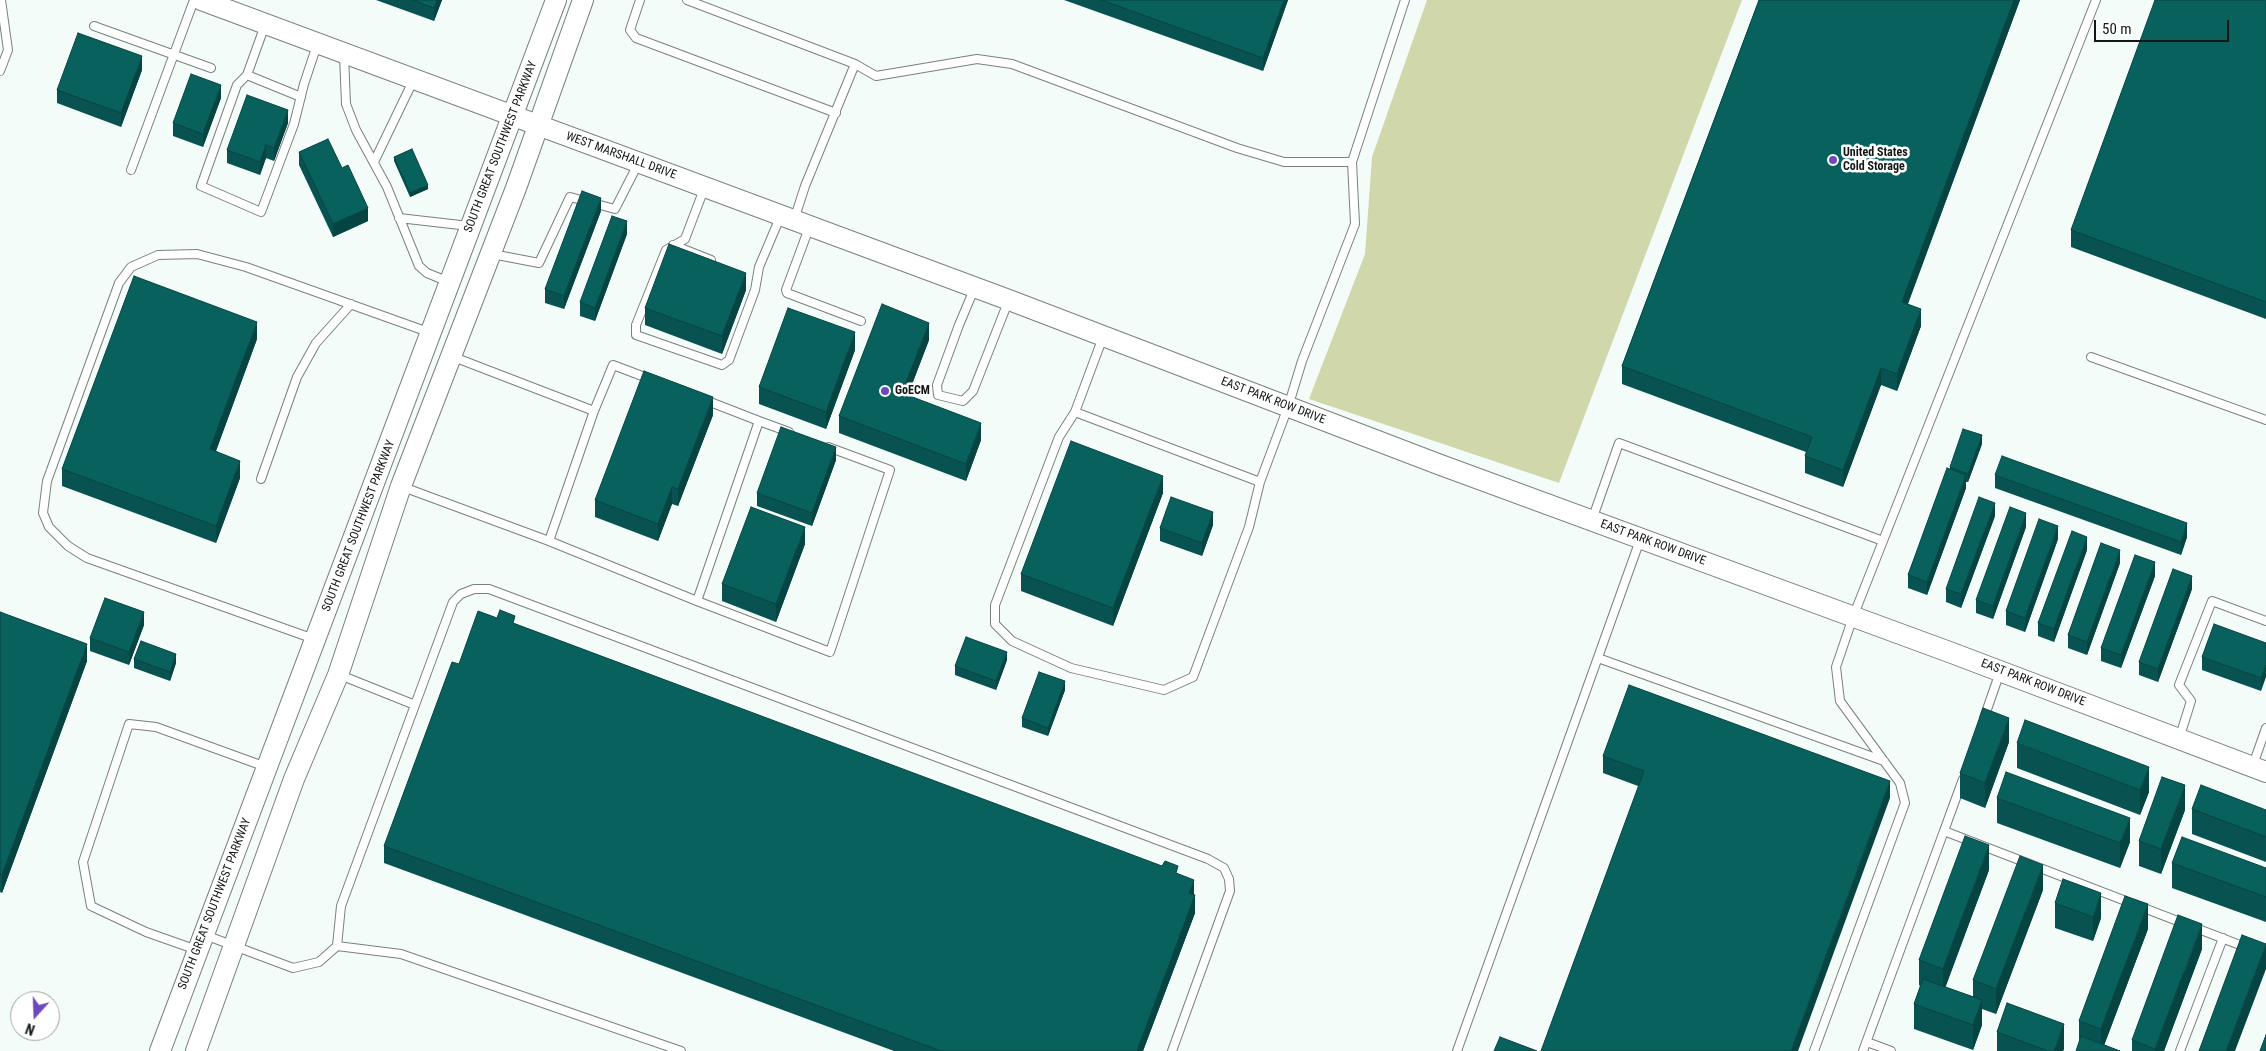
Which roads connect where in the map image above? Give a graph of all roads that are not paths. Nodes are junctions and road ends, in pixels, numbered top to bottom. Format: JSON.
{"nodes":[{"id":1,"x":194,"y":0,"type":"edge"},
{"id":2,"x":201,"y":0,"type":"edge"},
{"id":3,"x":556,"y":0,"type":"edge"},
{"id":4,"x":583,"y":0,"type":"edge"},
{"id":5,"x":640,"y":0,"type":"edge"},
{"id":6,"x":687,"y":0,"type":"edge"},
{"id":7,"x":1405,"y":0,"type":"edge"},
{"id":8,"x":2096,"y":0,"type":"edge"},
{"id":9,"x":0,"y":1,"type":"edge"},
{"id":10,"x":698,"y":2,"type":"edge"},
{"id":11,"x":266,"y":24,"type":"junction"},
{"id":12,"x":94,"y":26,"type":"dead end"},
{"id":13,"x":317,"y":43,"type":"junction"},
{"id":14,"x":4,"y":46,"type":"edge"},
{"id":15,"x":344,"y":53,"type":"junction"},
{"id":16,"x":174,"y":54,"type":"junction"},
{"id":17,"x":855,"y":64,"type":"junction"},
{"id":18,"x":211,"y":68,"type":"dead end"},
{"id":19,"x":0,"y":71,"type":"edge"},
{"id":20,"x":247,"y":75,"type":"junction"},
{"id":21,"x":414,"y":79,"type":"junction"},
{"id":22,"x":301,"y":97,"type":"junction"},
{"id":23,"x":836,"y":113,"type":"junction"},
{"id":24,"x":513,"y":116,"type":"junction"},
{"id":25,"x":538,"y":125,"type":"junction"},
{"id":26,"x":374,"y":162,"type":"junction"},
{"id":27,"x":639,"y":162,"type":"junction"},
{"id":28,"x":1352,"y":162,"type":"junction"},
{"id":29,"x":131,"y":170,"type":"dead end"},
{"id":30,"x":705,"y":187,"type":"junction"},
{"id":31,"x":399,"y":218,"type":"junction"},
{"id":32,"x":795,"y":220,"type":"junction"},
{"id":33,"x":472,"y":226,"type":"junction"},
{"id":34,"x":673,"y":246,"type":"junction"},
{"id":35,"x":490,"y":254,"type":"junction"},
{"id":36,"x":720,"y":263,"type":"edge"},
{"id":37,"x":748,"y":274,"type":"edge"},
{"id":38,"x":757,"y":277,"type":"junction"},
{"id":39,"x":450,"y":283,"type":"junction"},
{"id":40,"x":975,"y":287,"type":"junction"},
{"id":41,"x":1009,"y":300,"type":"junction"},
{"id":42,"x":351,"y":304,"type":"junction"},
{"id":43,"x":1040,"y":312,"type":"joint"},
{"id":44,"x":861,"y":321,"type":"dead end"},
{"id":45,"x":432,"y":333,"type":"junction"},
{"id":46,"x":1104,"y":336,"type":"junction"},
{"id":47,"x":451,"y":356,"type":"junction"},
{"id":48,"x":2091,"y":357,"type":"dead end"},
{"id":49,"x":658,"y":382,"type":"edge"},
{"id":50,"x":695,"y":396,"type":"edge"},
{"id":51,"x":1288,"y":407,"type":"junction"},
{"id":52,"x":594,"y":412,"type":"junction"},
{"id":53,"x":1075,"y":412,"type":"junction"},
{"id":54,"x":2266,"y":420,"type":"edge"},
{"id":55,"x":759,"y":421,"type":"junction"},
{"id":56,"x":796,"y":435,"type":"edge"},
{"id":57,"x":815,"y":442,"type":"edge"},
{"id":58,"x":378,"y":477,"type":"junction"},
{"id":59,"x":261,"y":479,"type":"dead end"},
{"id":60,"x":1260,"y":482,"type":"junction"},
{"id":61,"x":401,"y":486,"type":"junction"},
{"id":62,"x":1591,"y":521,"type":"junction"},
{"id":63,"x":1641,"y":539,"type":"junction"},
{"id":64,"x":549,"y":541,"type":"junction"},
{"id":65,"x":1883,"y":541,"type":"junction"},
{"id":66,"x":697,"y":602,"type":"junction"},
{"id":67,"x":1853,"y":617,"type":"junction"},
{"id":68,"x":2266,"y":621,"type":"edge"},
{"id":69,"x":316,"y":640,"type":"junction"},
{"id":70,"x":1598,"y":658,"type":"junction"},
{"id":71,"x":2000,"y":671,"type":"junction"},
{"id":72,"x":338,"y":675,"type":"junction"},
{"id":73,"x":416,"y":705,"type":"junction"},
{"id":74,"x":1980,"y":728,"type":"edge"},
{"id":75,"x":2266,"y":728,"type":"edge"},
{"id":76,"x":2179,"y":739,"type":"junction"},
{"id":77,"x":1884,"y":761,"type":"junction"},
{"id":78,"x":267,"y":768,"type":"junction"},
{"id":79,"x":2259,"y":769,"type":"edge"},
{"id":80,"x":1964,"y":775,"type":"edge"},
{"id":81,"x":294,"y":779,"type":"junction"},
{"id":82,"x":1944,"y":831,"type":"junction"},
{"id":83,"x":2223,"y":938,"type":"junction"},
{"id":84,"x":200,"y":942,"type":"junction"},
{"id":85,"x":234,"y":946,"type":"junction"},
{"id":86,"x":337,"y":946,"type":"junction"},
{"id":87,"x":2266,"y":955,"type":"edge"},
{"id":88,"x":1867,"y":1042,"type":"junction"},
{"id":89,"x":160,"y":1051,"type":"edge"},
{"id":90,"x":196,"y":1051,"type":"edge"},
{"id":91,"x":681,"y":1051,"type":"edge"},
{"id":92,"x":1172,"y":1051,"type":"edge"},
{"id":93,"x":1457,"y":1051,"type":"edge"},
{"id":94,"x":1814,"y":1051,"type":"edge"},
{"id":95,"x":1863,"y":1051,"type":"edge"},
{"id":96,"x":1891,"y":1051,"type":"edge"},
{"id":97,"x":2180,"y":1051,"type":"edge"}],
"edges":[{"from":1,"to":16,"type":"lane"},
{"from":2,"to":11,"type":"main road","name":"WEST MARSHALL DRIVE"},
{"from":3,"to":24,"type":"main road","name":"SOUTH GREAT SOUTHWEST PARKWAY"},
{"from":4,"to":25,"type":"main road","name":"SOUTH GREAT SOUTHWEST PARKWAY"},
{"from":5,"to":23,"type":"lane"},
{"from":6,"to":10,"type":"lane"},
{"from":7,"to":28,"type":"lane"},
{"from":8,"to":65,"type":"lane"},
{"from":9,"to":14,"type":"lane"},
{"from":10,"to":17,"type":"lane"},
{"from":11,"to":13,"type":"main road","name":"WEST MARSHALL DRIVE"},
{"from":11,"to":20,"type":"lane"},
{"from":12,"to":16,"type":"lane"},
{"from":13,"to":15,"type":"main road","name":"WEST MARSHALL DRIVE"},
{"from":13,"to":22,"type":"lane"},
{"from":14,"to":19,"type":"lane"},
{"from":15,"to":21,"type":"main road","name":"WEST MARSHALL DRIVE"},
{"from":15,"to":26,"type":"lane"},
{"from":16,"to":18,"type":"lane"},
{"from":16,"to":29,"type":"lane"},
{"from":17,"to":23,"type":"lane"},
{"from":17,"to":28,"type":"lane"},
{"from":20,"to":22,"type":"lane"},
{"from":20,"to":22,"type":"lane"},
{"from":21,"to":24,"type":"main road","name":"WEST MARSHALL DRIVE"},
{"from":21,"to":26,"type":"lane"},
{"from":23,"to":32,"type":"lane"},
{"from":24,"to":25,"type":"main road","name":"WEST MARSHALL DRIVE"},
{"from":24,"to":33,"type":"main road","name":"SOUTH GREAT SOUTHWEST PARKWAY"},
{"from":25,"to":27,"type":"main road","name":"WEST MARSHALL DRIVE"},
{"from":25,"to":35,"type":"main road","name":"SOUTH GREAT SOUTHWEST PARKWAY"},
{"from":26,"to":31,"type":"lane"},
{"from":27,"to":30,"type":"main road","name":"WEST MARSHALL DRIVE"},
{"from":27,"to":35,"type":"lane"},
{"from":28,"to":51,"type":"lane"},
{"from":30,"to":32,"type":"main road","name":"WEST MARSHALL DRIVE"},
{"from":30,"to":34,"type":"lane"},
{"from":31,"to":33,"type":"lane"},
{"from":31,"to":39,"type":"lane"},
{"from":32,"to":38,"type":"lane"},
{"from":32,"to":40,"type":"main road","name":"WEST MARSHALL DRIVE"},
{"from":32,"to":44,"type":"lane"},
{"from":33,"to":39,"type":"main road","name":"SOUTH GREAT SOUTHWEST PARKWAY"},
{"from":34,"to":36,"type":"lane"},
{"from":34,"to":38,"type":"lane"},
{"from":35,"to":47,"type":"main road","name":"SOUTH GREAT SOUTHWEST PARKWAY"},
{"from":37,"to":38,"type":"lane"},
{"from":39,"to":45,"type":"main road","name":"SOUTH GREAT SOUTHWEST PARKWAY"},
{"from":40,"to":41,"type":"main road","name":"WEST MARSHALL DRIVE"},
{"from":40,"to":41,"type":"lane"},
{"from":41,"to":43,"type":"main road","name":"WEST MARSHALL DRIVE"},
{"from":42,"to":45,"type":"lane"},
{"from":42,"to":59,"type":"lane"},
{"from":42,"to":69,"type":"lane"},
{"from":43,"to":46,"type":"main road","name":"EAST PARK ROW DRIVE"},
{"from":45,"to":58,"type":"main road","name":"SOUTH GREAT SOUTHWEST PARKWAY"},
{"from":46,"to":51,"type":"main road","name":"EAST PARK ROW DRIVE"},
{"from":46,"to":53,"type":"lane"},
{"from":47,"to":52,"type":"lane"},
{"from":47,"to":61,"type":"main road","name":"SOUTH GREAT SOUTHWEST PARKWAY"},
{"from":48,"to":54,"type":"lane"},
{"from":49,"to":52,"type":"lane"},
{"from":50,"to":55,"type":"lane"},
{"from":51,"to":60,"type":"lane"},
{"from":51,"to":62,"type":"main road","name":"EAST PARK ROW DRIVE"},
{"from":52,"to":64,"type":"lane"},
{"from":53,"to":60,"type":"lane"},
{"from":53,"to":60,"type":"lane"},
{"from":55,"to":56,"type":"lane"},
{"from":55,"to":66,"type":"lane"},
{"from":57,"to":66,"type":"lane"},
{"from":58,"to":61,"type":"main road"},
{"from":58,"to":69,"type":"main road","name":"SOUTH GREAT SOUTHWEST PARKWAY"},
{"from":61,"to":64,"type":"lane"},
{"from":61,"to":72,"type":"main road","name":"SOUTH GREAT SOUTHWEST PARKWAY"},
{"from":62,"to":63,"type":"main road","name":"EAST PARK ROW DRIVE"},
{"from":62,"to":65,"type":"lane"},
{"from":63,"to":67,"type":"main road","name":"EAST PARK ROW DRIVE"},
{"from":63,"to":70,"type":"lane"},
{"from":64,"to":66,"type":"lane"},
{"from":65,"to":67,"type":"lane"},
{"from":67,"to":71,"type":"main road","name":"EAST PARK ROW DRIVE"},
{"from":67,"to":77,"type":"lane"},
{"from":68,"to":76,"type":"lane"},
{"from":69,"to":78,"type":"main road","name":"SOUTH GREAT SOUTHWEST PARKWAY"},
{"from":70,"to":77,"type":"lane"},
{"from":70,"to":93,"type":"lane"},
{"from":71,"to":74,"type":"lane"},
{"from":71,"to":76,"type":"main road","name":"EAST PARK ROW DRIVE"},
{"from":72,"to":73,"type":"lane"},
{"from":72,"to":81,"type":"main road","name":"SOUTH GREAT SOUTHWEST PARKWAY"},
{"from":73,"to":86,"type":"lane"},
{"from":73,"to":92,"type":"lane"},
{"from":75,"to":79,"type":"lane"},
{"from":76,"to":79,"type":"main road","name":"EAST PARK ROW DRIVE"},
{"from":77,"to":94,"type":"lane"},
{"from":78,"to":81,"type":"main road"},
{"from":78,"to":84,"type":"main road","name":"SOUTH GREAT SOUTHWEST PARKWAY"},
{"from":78,"to":84,"type":"lane"},
{"from":80,"to":82,"type":"lane"},
{"from":81,"to":85,"type":"main road","name":"SOUTH GREAT SOUTHWEST PARKWAY"},
{"from":82,"to":83,"type":"lane"},
{"from":82,"to":88,"type":"lane"},
{"from":83,"to":87,"type":"lane"},
{"from":83,"to":97,"type":"lane"},
{"from":84,"to":85,"type":"lane"},
{"from":84,"to":89,"type":"main road","name":"SOUTH GREAT SOUTHWEST PARKWAY"},
{"from":85,"to":86,"type":"lane"},
{"from":85,"to":90,"type":"main road","name":"SOUTH GREAT SOUTHWEST PARKWAY"},
{"from":86,"to":91,"type":"lane"},
{"from":88,"to":95,"type":"lane"},
{"from":88,"to":96,"type":"lane"}]}
